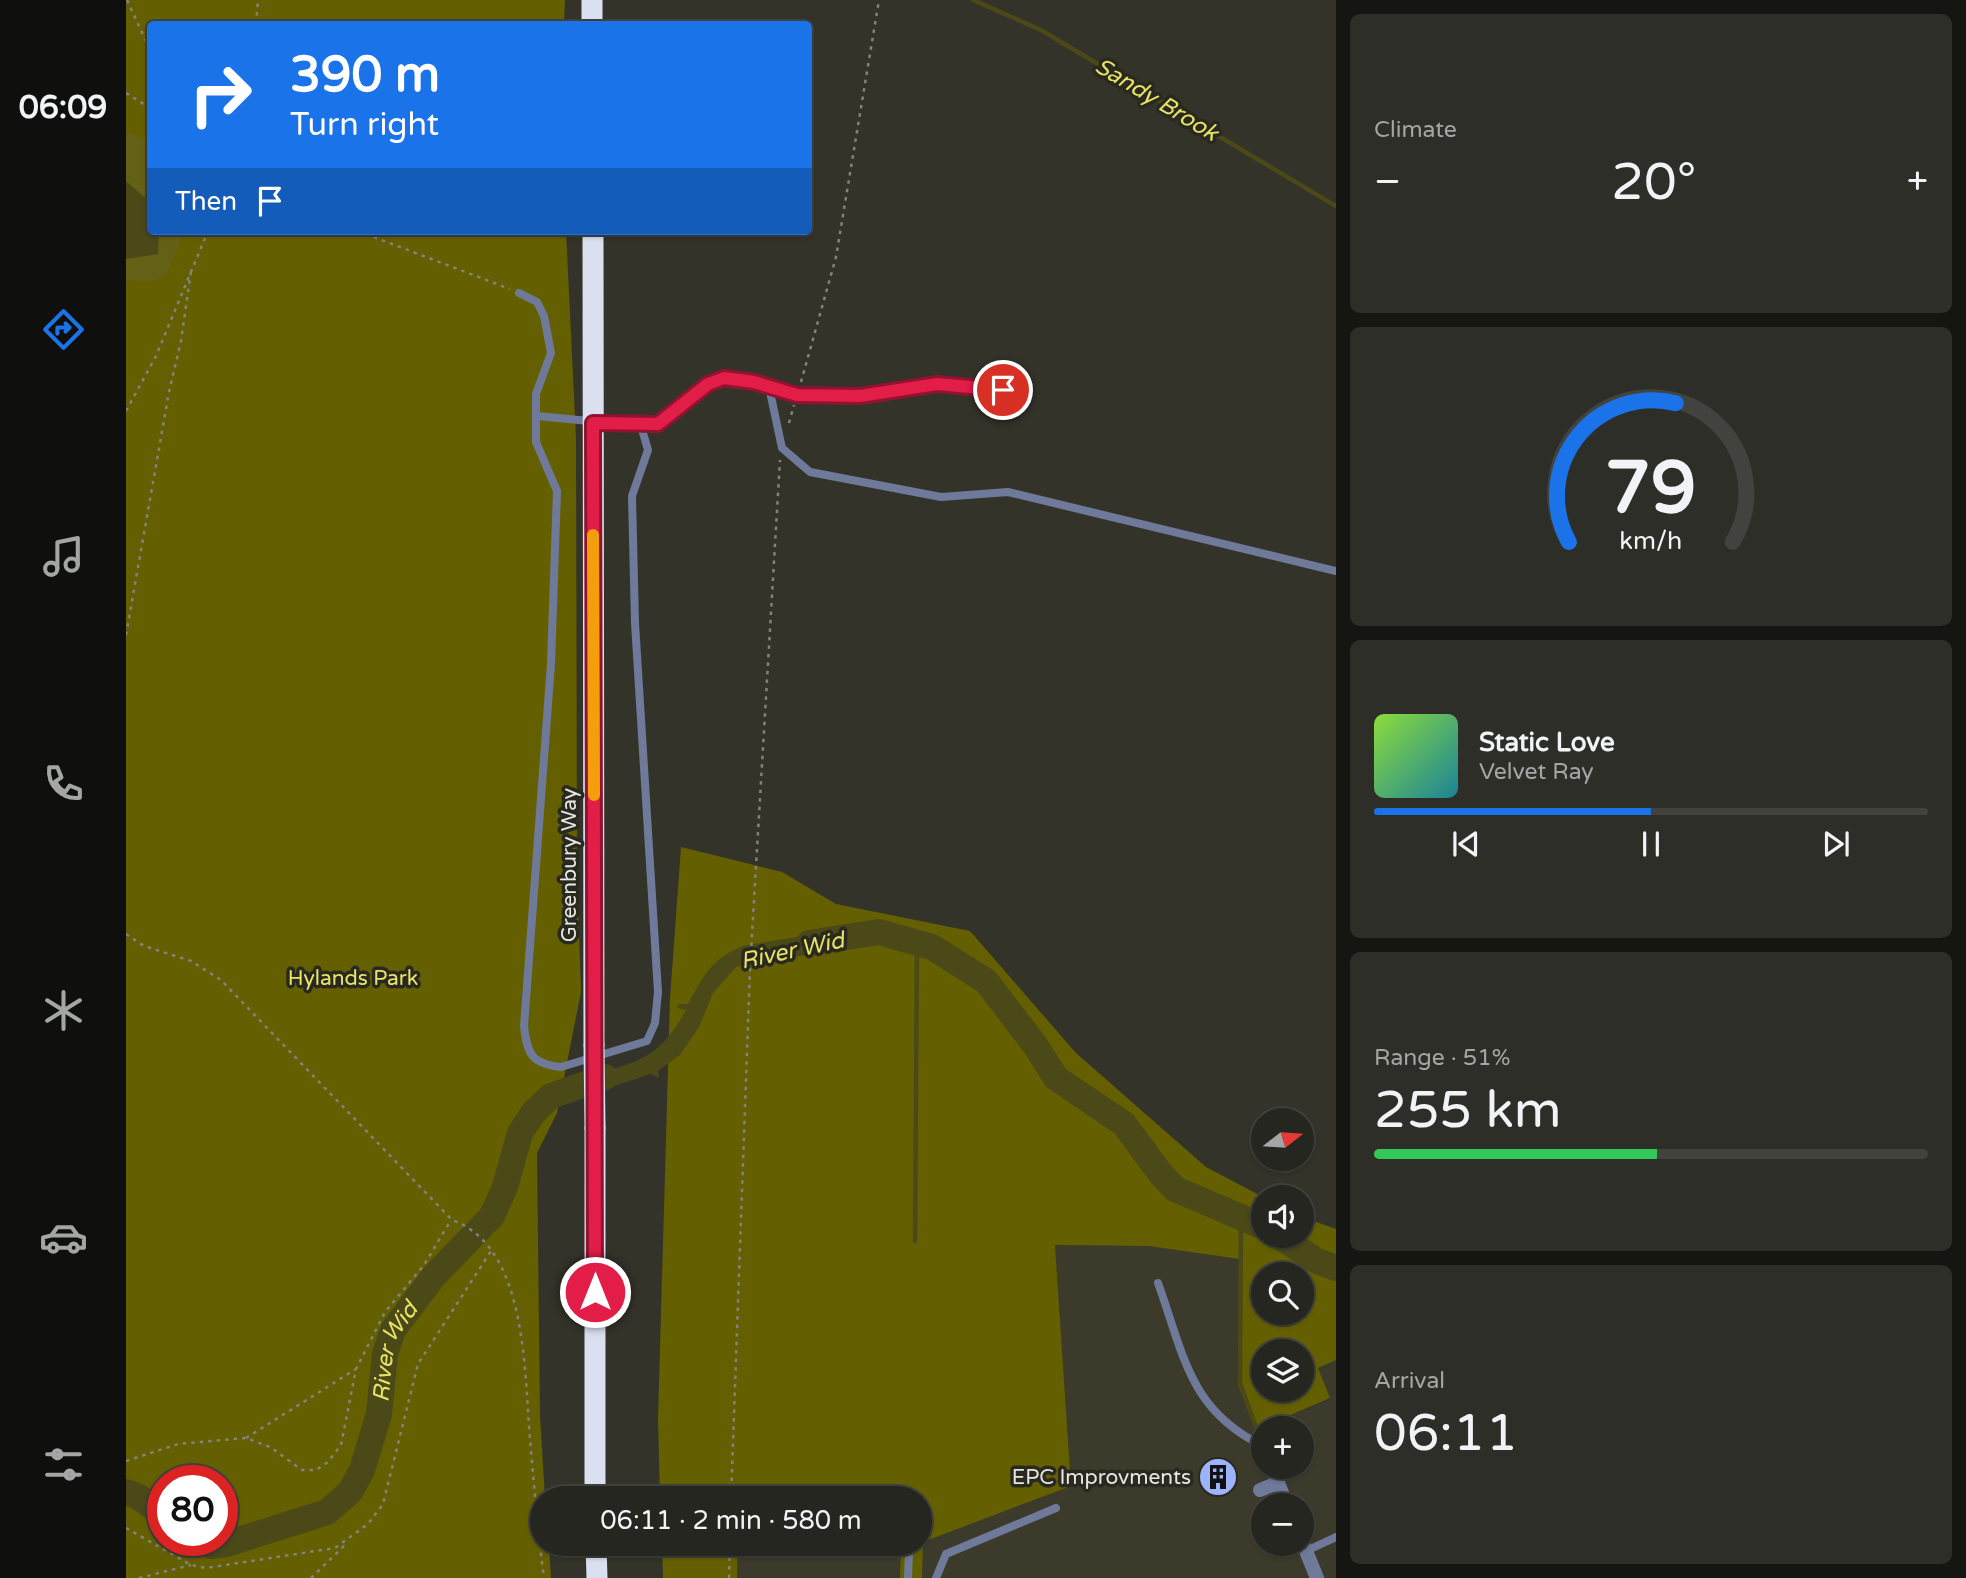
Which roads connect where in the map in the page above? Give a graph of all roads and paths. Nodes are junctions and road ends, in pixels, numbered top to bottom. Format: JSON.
{"nodes":[{"id":1,"x":127,"y":0,"type":"edge"},
{"id":2,"x":258,"y":0,"type":"edge"},
{"id":3,"x":592,"y":0,"type":"edge"},
{"id":4,"x":879,"y":0,"type":"edge"},
{"id":5,"x":256,"y":21,"type":"edge"},
{"id":6,"x":592,"y":21,"type":"edge"},
{"id":7,"x":147,"y":43,"type":"edge"},
{"id":8,"x":126,"y":93,"type":"edge"},
{"id":9,"x":147,"y":106,"type":"edge"},
{"id":10,"x":206,"y":235,"type":"edge"},
{"id":11,"x":368,"y":235,"type":"edge"},
{"id":12,"x":593,"y":235,"type":"edge"},
{"id":13,"x":191,"y":271,"type":"junction"},
{"id":14,"x":519,"y":293,"type":"joint"},
{"id":15,"x":769,"y":387,"type":"junction"},
{"id":16,"x":1018,"y":393,"type":"dead end"},
{"id":17,"x":797,"y":395,"type":"junction"},
{"id":18,"x":126,"y":411,"type":"edge"},
{"id":19,"x":537,"y":416,"type":"junction"},
{"id":20,"x":593,"y":423,"type":"junction"},
{"id":21,"x":641,"y":426,"type":"junction"},
{"id":22,"x":782,"y":448,"type":"junction"},
{"id":23,"x":1336,"y":571,"type":"edge"},
{"id":24,"x":126,"y":635,"type":"edge"},
{"id":25,"x":126,"y":934,"type":"edge"},
{"id":26,"x":452,"y":1220,"type":"junction"},
{"id":27,"x":491,"y":1250,"type":"junction"},
{"id":28,"x":1158,"y":1283,"type":"dead end"},
{"id":29,"x":356,"y":1368,"type":"junction"},
{"id":30,"x":246,"y":1438,"type":"junction"},
{"id":31,"x":1251,"y":1441,"type":"edge"},
{"id":32,"x":126,"y":1461,"type":"edge"},
{"id":33,"x":1276,"y":1479,"type":"edge"},
{"id":34,"x":1278,"y":1483,"type":"junction"},
{"id":35,"x":595,"y":1486,"type":"edge"},
{"id":36,"x":732,"y":1486,"type":"edge"},
{"id":37,"x":1260,"y":1490,"type":"dead end"},
{"id":38,"x":1282,"y":1493,"type":"edge"},
{"id":39,"x":1056,"y":1508,"type":"dead end"},
{"id":40,"x":126,"y":1528,"type":"edge"},
{"id":41,"x":1336,"y":1537,"type":"edge"},
{"id":42,"x":350,"y":1540,"type":"junction"},
{"id":43,"x":1314,"y":1543,"type":"edge"},
{"id":44,"x":596,"y":1556,"type":"edge"},
{"id":45,"x":730,"y":1556,"type":"edge"},
{"id":46,"x":909,"y":1556,"type":"edge"},
{"id":47,"x":1308,"y":1556,"type":"edge"},
{"id":48,"x":191,"y":1566,"type":"junction"},
{"id":49,"x":139,"y":1578,"type":"edge"},
{"id":50,"x":311,"y":1578,"type":"edge"},
{"id":51,"x":544,"y":1578,"type":"edge"},
{"id":52,"x":597,"y":1578,"type":"edge"},
{"id":53,"x":729,"y":1578,"type":"edge"},
{"id":54,"x":908,"y":1578,"type":"edge"},
{"id":55,"x":936,"y":1578,"type":"edge"},
{"id":56,"x":1317,"y":1578,"type":"edge"}],
"edges":[{"from":1,"to":7,"type":"path"},
{"from":2,"to":5,"type":"path"},
{"from":3,"to":6,"type":"highway"},
{"from":4,"to":17,"type":"path"},
{"from":8,"to":9,"type":"path"},
{"from":10,"to":13,"type":"path"},
{"from":11,"to":14,"type":"path"},
{"from":12,"to":20,"type":"highway","name":"Greenbury Way"},
{"from":13,"to":18,"type":"path"},
{"from":13,"to":24,"type":"path"},
{"from":14,"to":19,"type":"lane"},
{"from":15,"to":17,"type":"lane"},
{"from":15,"to":21,"type":"lane"},
{"from":15,"to":22,"type":"lane"},
{"from":16,"to":17,"type":"lane"},
{"from":17,"to":22,"type":"path"},
{"from":19,"to":20,"type":"lane"},
{"from":19,"to":21,"type":"lane"},
{"from":20,"to":21,"type":"lane"},
{"from":20,"to":35,"type":"highway","name":"Greenbury Way","bridge":true},
{"from":22,"to":23,"type":"lane"},
{"from":22,"to":36,"type":"path"},
{"from":25,"to":26,"type":"path"},
{"from":26,"to":27,"type":"path"},
{"from":26,"to":29,"type":"path"},
{"from":27,"to":42,"type":"path"},
{"from":27,"to":51,"type":"path"},
{"from":28,"to":31,"type":"lane"},
{"from":29,"to":30,"type":"path"},
{"from":29,"to":30,"type":"path"},
{"from":30,"to":32,"type":"path"},
{"from":33,"to":34,"type":"street"},
{"from":34,"to":37,"type":"street"},
{"from":34,"to":38,"type":"street"},
{"from":39,"to":55,"type":"lane"},
{"from":40,"to":48,"type":"path"},
{"from":41,"to":43,"type":"lane"},
{"from":42,"to":48,"type":"path"},
{"from":42,"to":50,"type":"path"},
{"from":44,"to":52,"type":"highway"},
{"from":45,"to":53,"type":"path"},
{"from":46,"to":54,"type":"lane"},
{"from":47,"to":56,"type":"street"},
{"from":48,"to":49,"type":"path"}]}
